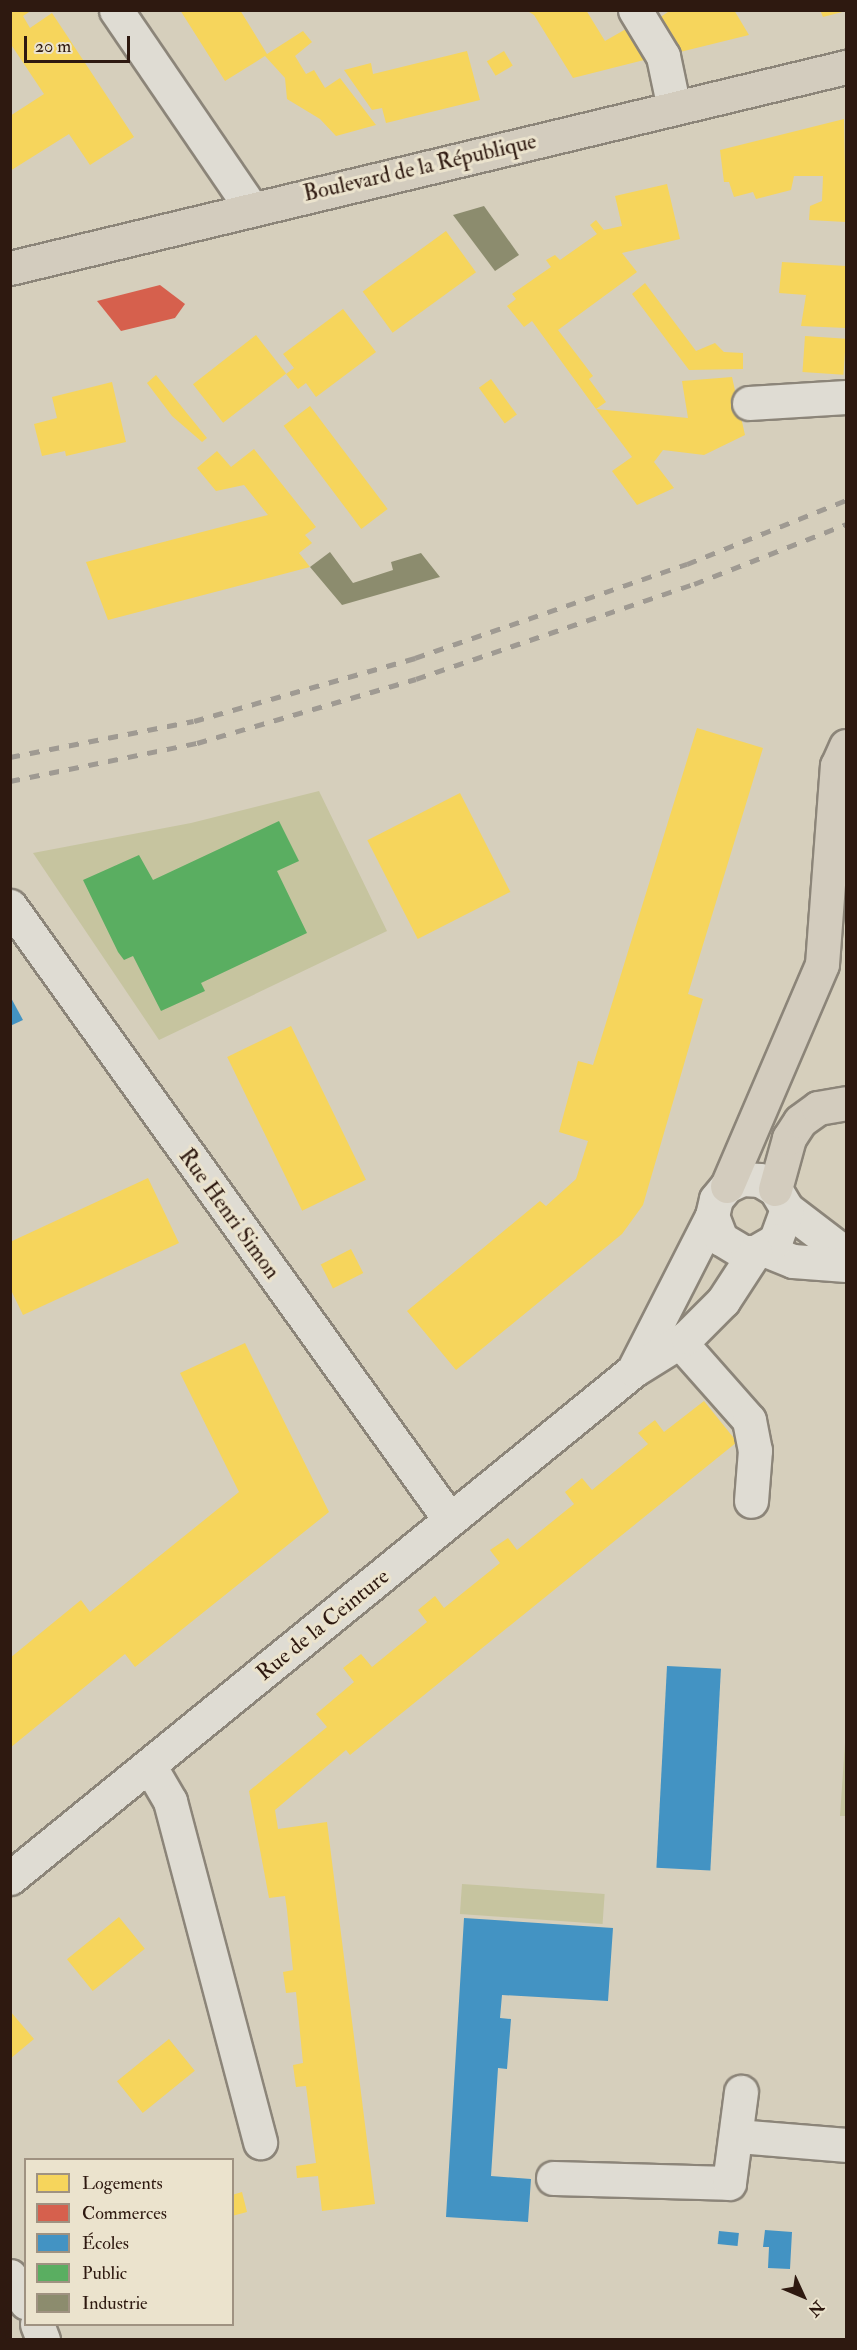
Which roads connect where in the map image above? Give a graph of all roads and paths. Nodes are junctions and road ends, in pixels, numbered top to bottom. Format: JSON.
{"nodes":[{"id":1,"x":116,"y":10,"type":"edge"},
{"id":2,"x":635,"y":10,"type":"edge"},
{"id":3,"x":841,"y":72,"type":"edge"},
{"id":4,"x":674,"y":108,"type":"junction"},
{"id":5,"x":251,"y":208,"type":"junction"},
{"id":6,"x":10,"y":268,"type":"edge"},
{"id":7,"x":846,"y":397,"type":"edge"},
{"id":8,"x":750,"y":403,"type":"dead end"},
{"id":9,"x":846,"y":746,"type":"edge"},
{"id":10,"x":10,"y":906,"type":"edge"},
{"id":11,"x":846,"y":1103,"type":"edge"},
{"id":12,"x":727,"y":1185,"type":"junction"},
{"id":13,"x":781,"y":1199,"type":"junction"},
{"id":14,"x":712,"y":1216,"type":"junction"},
{"id":15,"x":759,"y":1250,"type":"junction"},
{"id":16,"x":846,"y":1254,"type":"edge"},
{"id":17,"x":846,"y":1265,"type":"edge"},
{"id":18,"x":680,"y":1342,"type":"junction"},
{"id":19,"x":634,"y":1370,"type":"junction"},
{"id":20,"x":751,"y":1501,"type":"dead end"},
{"id":21,"x":450,"y":1520,"type":"junction"},
{"id":22,"x":149,"y":1765,"type":"junction"},
{"id":23,"x":10,"y":1878,"type":"edge"},
{"id":24,"x":741,"y":2092,"type":"dead end"},
{"id":25,"x":737,"y":2136,"type":"junction"},
{"id":26,"x":260,"y":2142,"type":"dead end"},
{"id":27,"x":846,"y":2145,"type":"edge"},
{"id":28,"x":553,"y":2178,"type":"dead end"},
{"id":29,"x":10,"y":2276,"type":"edge"},
{"id":30,"x":24,"y":2300,"type":"edge"},
{"id":31,"x":37,"y":2326,"type":"edge"},
{"id":32,"x":43,"y":2340,"type":"edge"}],
"edges":[{"from":1,"to":5,"type":"street"},
{"from":2,"to":4,"type":"street"},
{"from":3,"to":4,"type":"main road","name":"Boulevard de la République"},
{"from":4,"to":5,"type":"main road","name":"Boulevard de la République"},
{"from":5,"to":6,"type":"main road","name":"Boulevard de la République"},
{"from":7,"to":8,"type":"street"},
{"from":9,"to":12,"type":"main road"},
{"from":10,"to":21,"type":"street","name":"Rue Henri Simon"},
{"from":11,"to":13,"type":"main road"},
{"from":12,"to":13,"type":"street"},
{"from":12,"to":14,"type":"street","name":"Rue de la Ceinture"},
{"from":13,"to":15,"type":"street","name":"Rue de la Ceinture"},
{"from":13,"to":16,"type":"street"},
{"from":14,"to":15,"type":"street"},
{"from":14,"to":19,"type":"street","name":"Rue de la Ceinture"},
{"from":15,"to":17,"type":"street"},
{"from":15,"to":18,"type":"street","name":"Rue de la Ceinture"},
{"from":18,"to":19,"type":"street","name":"Rue de la Ceinture"},
{"from":18,"to":20,"type":"street"},
{"from":19,"to":21,"type":"street","name":"Rue de la Ceinture"},
{"from":21,"to":22,"type":"street","name":"Rue de la Ceinture"},
{"from":22,"to":23,"type":"street","name":"Rue de la Ceinture"},
{"from":22,"to":26,"type":"street"},
{"from":24,"to":25,"type":"street"},
{"from":25,"to":27,"type":"street"},
{"from":25,"to":28,"type":"street"},
{"from":29,"to":30,"type":"street"},
{"from":31,"to":32,"type":"street"}]}
